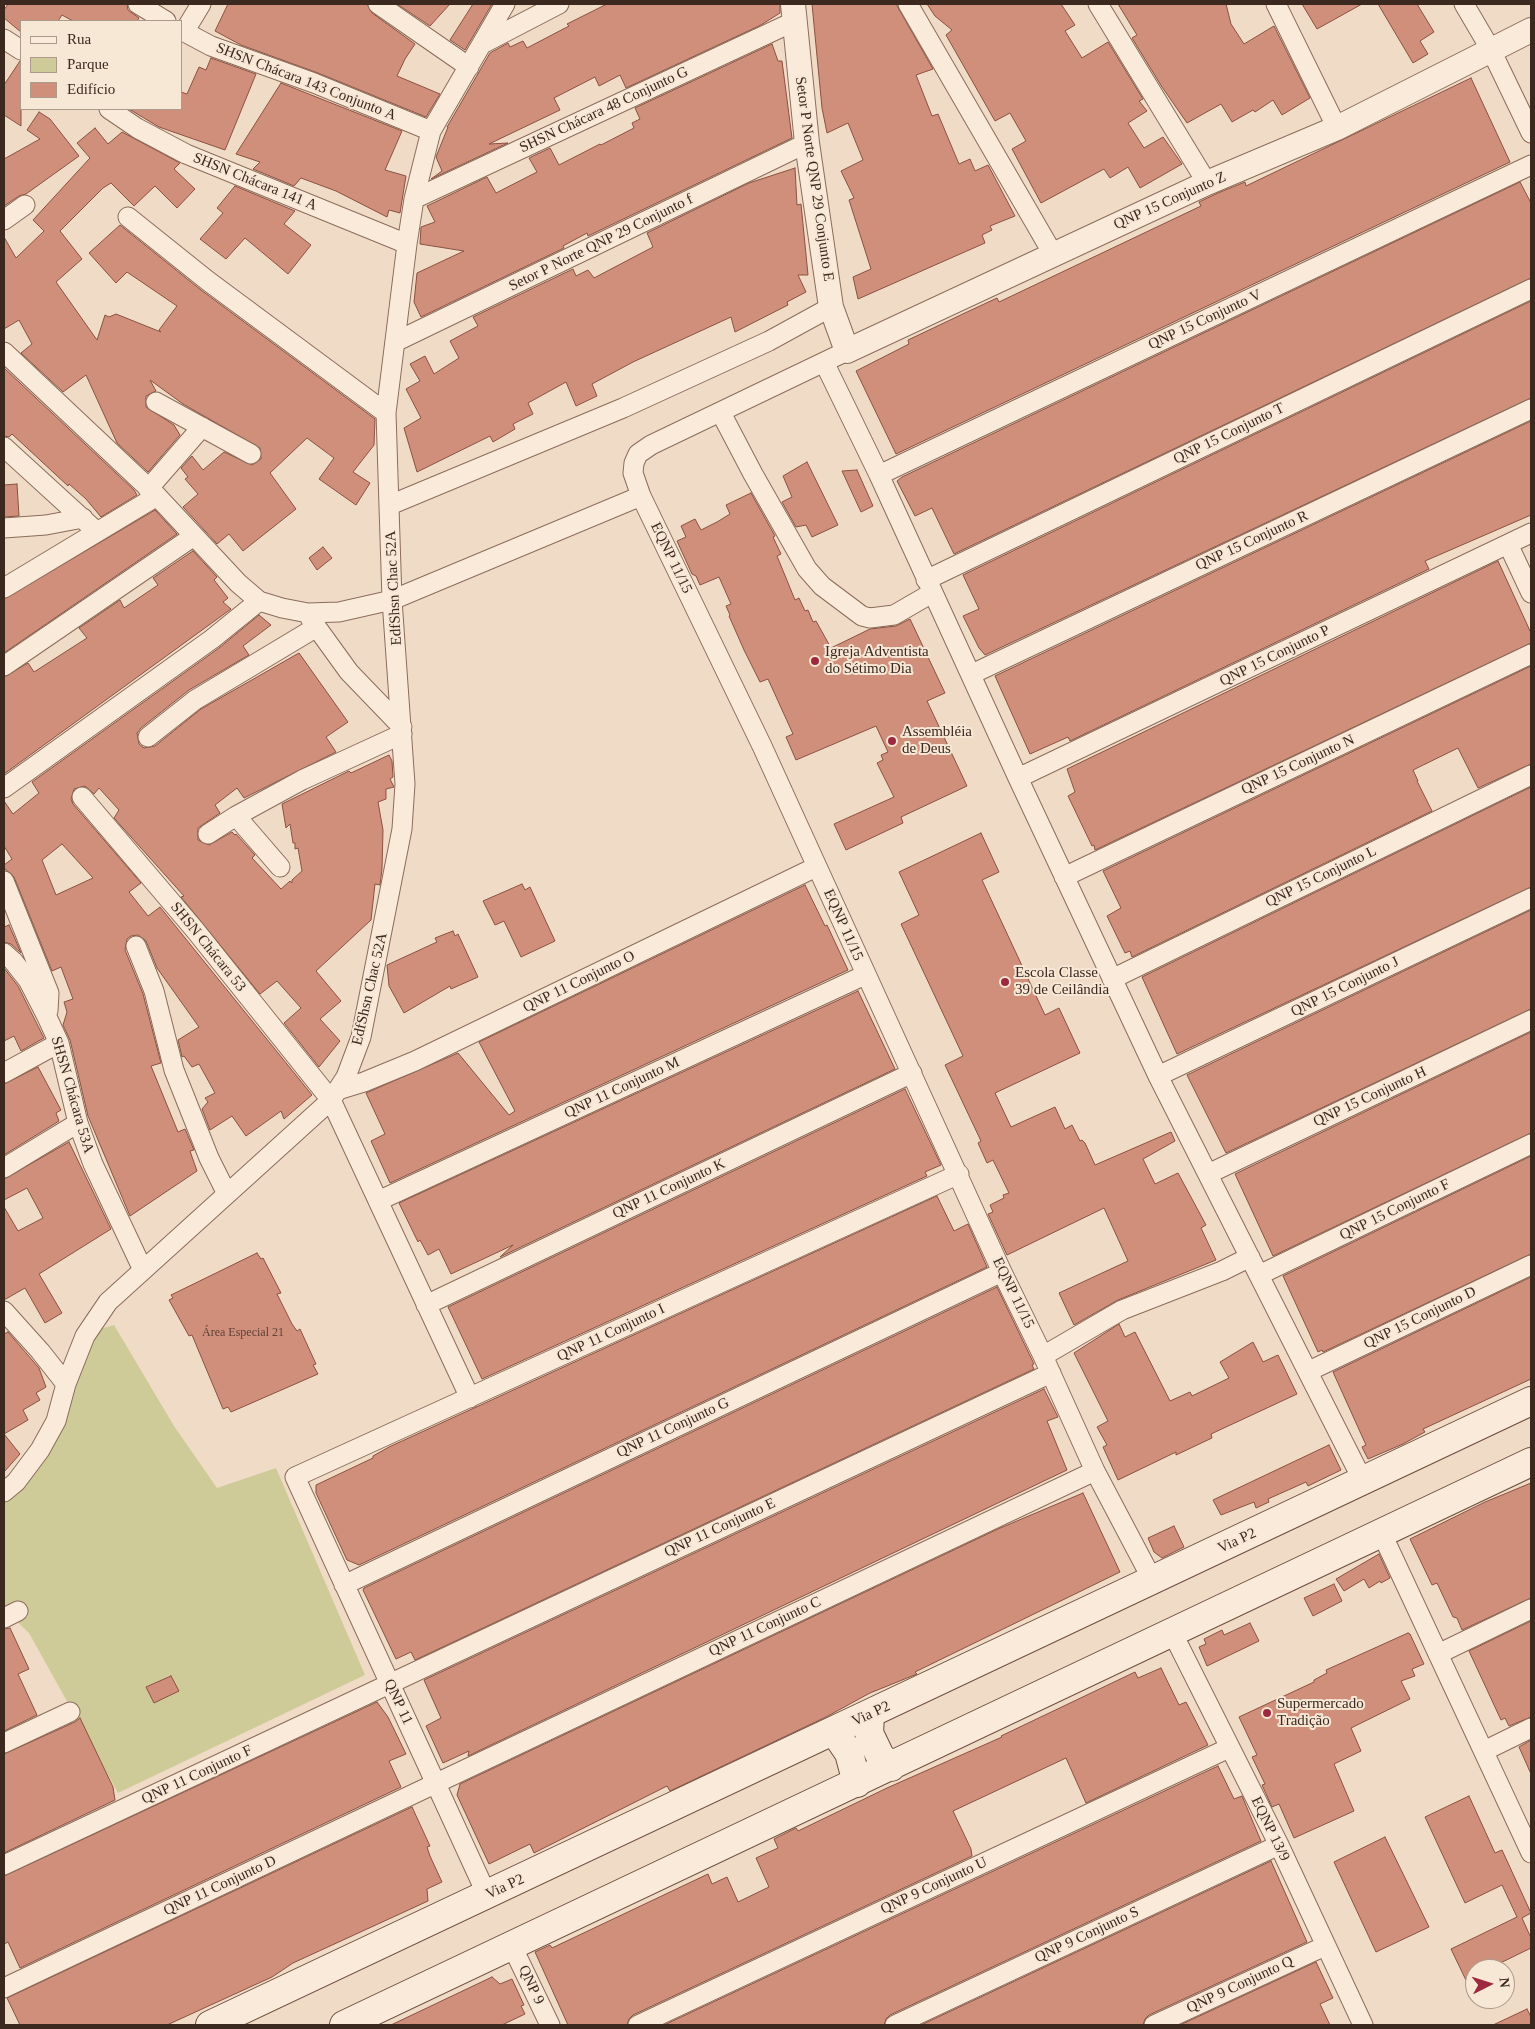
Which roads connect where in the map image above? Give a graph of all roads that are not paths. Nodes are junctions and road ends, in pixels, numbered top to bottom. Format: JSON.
{"nodes":[{"id":1,"x":138,"y":4,"type":"edge"},
{"id":2,"x":201,"y":4,"type":"edge"},
{"id":3,"x":378,"y":4,"type":"edge"},
{"id":4,"x":505,"y":4,"type":"edge"},
{"id":5,"x":560,"y":4,"type":"edge"},
{"id":6,"x":908,"y":4,"type":"edge"},
{"id":7,"x":1098,"y":4,"type":"edge"},
{"id":8,"x":1276,"y":4,"type":"edge"},
{"id":9,"x":1464,"y":4,"type":"edge"},
{"id":10,"x":794,"y":12,"type":"edge"},
{"id":11,"x":164,"y":20,"type":"edge"},
{"id":12,"x":1531,"y":30,"type":"edge"},
{"id":13,"x":183,"y":31,"type":"edge"},
{"id":14,"x":4,"y":39,"type":"edge"},
{"id":15,"x":484,"y":43,"type":"junction"},
{"id":16,"x":20,"y":49,"type":"edge"},
{"id":17,"x":1491,"y":50,"type":"junction"},
{"id":18,"x":469,"y":67,"type":"junction"},
{"id":19,"x":110,"y":110,"type":"edge"},
{"id":20,"x":1336,"y":128,"type":"junction"},
{"id":21,"x":431,"y":131,"type":"junction"},
{"id":22,"x":1531,"y":133,"type":"edge"},
{"id":23,"x":806,"y":143,"type":"junction"},
{"id":24,"x":1531,"y":165,"type":"edge"},
{"id":25,"x":1207,"y":183,"type":"junction"},
{"id":26,"x":414,"y":199,"type":"junction"},
{"id":27,"x":25,"y":205,"type":"dead end"},
{"id":28,"x":128,"y":217,"type":"dead end"},
{"id":29,"x":4,"y":220,"type":"edge"},
{"id":30,"x":407,"y":244,"type":"junction"},
{"id":31,"x":1053,"y":254,"type":"junction"},
{"id":32,"x":1531,"y":289,"type":"edge"},
{"id":33,"x":831,"y":306,"type":"junction"},
{"id":34,"x":395,"y":342,"type":"junction"},
{"id":35,"x":847,"y":350,"type":"junction"},
{"id":36,"x":4,"y":352,"type":"edge"},
{"id":37,"x":824,"y":362,"type":"junction"},
{"id":38,"x":156,"y":402,"type":"dead end"},
{"id":39,"x":1531,"y":409,"type":"edge"},
{"id":40,"x":386,"y":413,"type":"junction"},
{"id":41,"x":721,"y":413,"type":"junction"},
{"id":42,"x":202,"y":427,"type":"junction"},
{"id":43,"x":4,"y":446,"type":"edge"},
{"id":44,"x":250,"y":454,"type":"dead end"},
{"id":45,"x":880,"y":475,"type":"junction"},
{"id":46,"x":153,"y":492,"type":"junction"},
{"id":47,"x":640,"y":496,"type":"junction"},
{"id":48,"x":390,"y":505,"type":"junction"},
{"id":49,"x":90,"y":524,"type":"junction"},
{"id":50,"x":4,"y":528,"type":"edge"},
{"id":51,"x":1531,"y":533,"type":"edge"},
{"id":52,"x":194,"y":536,"type":"junction"},
{"id":53,"x":1508,"y":544,"type":"junction"},
{"id":54,"x":929,"y":586,"type":"junction"},
{"id":55,"x":4,"y":588,"type":"edge"},
{"id":56,"x":1531,"y":593,"type":"edge"},
{"id":57,"x":392,"y":600,"type":"junction"},
{"id":58,"x":259,"y":602,"type":"junction"},
{"id":59,"x":312,"y":620,"type":"junction"},
{"id":60,"x":1531,"y":654,"type":"edge"},
{"id":61,"x":4,"y":666,"type":"edge"},
{"id":62,"x":972,"y":674,"type":"junction"},
{"id":63,"x":402,"y":730,"type":"junction"},
{"id":64,"x":148,"y":737,"type":"dead end"},
{"id":65,"x":1531,"y":775,"type":"edge"},
{"id":66,"x":1018,"y":778,"type":"junction"},
{"id":67,"x":4,"y":788,"type":"edge"},
{"id":68,"x":82,"y":797,"type":"dead end"},
{"id":69,"x":236,"y":816,"type":"junction"},
{"id":70,"x":208,"y":834,"type":"dead end"},
{"id":71,"x":280,"y":867,"type":"dead end"},
{"id":72,"x":816,"y":867,"type":"junction"},
{"id":73,"x":1064,"y":877,"type":"junction"},
{"id":74,"x":4,"y":881,"type":"edge"},
{"id":75,"x":1531,"y":898,"type":"edge"},
{"id":76,"x":136,"y":946,"type":"dead end"},
{"id":77,"x":4,"y":953,"type":"edge"},
{"id":78,"x":865,"y":975,"type":"junction"},
{"id":79,"x":1112,"y":979,"type":"junction"},
{"id":80,"x":48,"y":1017,"type":"junction"},
{"id":81,"x":1531,"y":1020,"type":"edge"},
{"id":82,"x":59,"y":1043,"type":"junction"},
{"id":83,"x":4,"y":1072,"type":"edge"},
{"id":84,"x":912,"y":1073,"type":"junction"},
{"id":85,"x":1158,"y":1076,"type":"junction"},
{"id":86,"x":334,"y":1095,"type":"junction"},
{"id":87,"x":78,"y":1123,"type":"junction"},
{"id":88,"x":1531,"y":1144,"type":"edge"},
{"id":89,"x":4,"y":1168,"type":"edge"},
{"id":90,"x":959,"y":1174,"type":"junction"},
{"id":91,"x":1208,"y":1174,"type":"junction"},
{"id":92,"x":227,"y":1194,"type":"junction"},
{"id":93,"x":378,"y":1201,"type":"junction"},
{"id":94,"x":1250,"y":1257,"type":"junction"},
{"id":95,"x":1531,"y":1265,"type":"edge"},
{"id":96,"x":143,"y":1270,"type":"junction"},
{"id":97,"x":1002,"y":1272,"type":"junction"},
{"id":98,"x":1259,"y":1275,"type":"junction"},
{"id":99,"x":426,"y":1305,"type":"junction"},
{"id":100,"x":4,"y":1311,"type":"edge"},
{"id":101,"x":1043,"y":1356,"type":"junction"},
{"id":102,"x":1309,"y":1371,"type":"junction"},
{"id":103,"x":1051,"y":1373,"type":"junction"},
{"id":104,"x":66,"y":1384,"type":"junction"},
{"id":105,"x":470,"y":1398,"type":"junction"},
{"id":106,"x":1531,"y":1401,"type":"edge"},
{"id":107,"x":1531,"y":1462,"type":"edge"},
{"id":108,"x":1095,"y":1471,"type":"junction"},
{"id":109,"x":1363,"y":1481,"type":"junction"},
{"id":110,"x":4,"y":1492,"type":"edge"},
{"id":111,"x":309,"y":1509,"type":"joint"},
{"id":112,"x":1382,"y":1534,"type":"junction"},
{"id":113,"x":1153,"y":1581,"type":"junction"},
{"id":114,"x":344,"y":1586,"type":"junction"},
{"id":115,"x":1531,"y":1609,"type":"edge"},
{"id":116,"x":1173,"y":1634,"type":"junction"},
{"id":117,"x":1438,"y":1654,"type":"junction"},
{"id":118,"x":390,"y":1684,"type":"junction"},
{"id":119,"x":70,"y":1712,"type":"dead end"},
{"id":120,"x":870,"y":1715,"type":"junction"},
{"id":121,"x":1531,"y":1728,"type":"edge"},
{"id":122,"x":834,"y":1731,"type":"junction"},
{"id":123,"x":4,"y":1743,"type":"edge"},
{"id":124,"x":1229,"y":1748,"type":"junction"},
{"id":125,"x":1484,"y":1751,"type":"junction"},
{"id":126,"x":891,"y":1767,"type":"junction"},
{"id":127,"x":436,"y":1784,"type":"junction"},
{"id":128,"x":857,"y":1784,"type":"junction"},
{"id":129,"x":1278,"y":1844,"type":"junction"},
{"id":130,"x":1530,"y":1848,"type":"edge"},
{"id":131,"x":4,"y":1865,"type":"edge"},
{"id":132,"x":487,"y":1895,"type":"junction"},
{"id":133,"x":512,"y":1946,"type":"junction"},
{"id":134,"x":1325,"y":1946,"type":"junction"},
{"id":135,"x":4,"y":1988,"type":"edge"},
{"id":136,"x":210,"y":2025,"type":"edge"},
{"id":137,"x":344,"y":2025,"type":"edge"},
{"id":138,"x":550,"y":2025,"type":"edge"},
{"id":139,"x":638,"y":2025,"type":"edge"},
{"id":140,"x":895,"y":2025,"type":"edge"},
{"id":141,"x":1154,"y":2025,"type":"edge"},
{"id":142,"x":1362,"y":2025,"type":"edge"}],
"edges":[{"from":1,"to":11,"type":"street"},
{"from":2,"to":13,"type":"street"},
{"from":3,"to":18,"type":"street"},
{"from":4,"to":15,"type":"street","name":"EdfShsn Chac 52A"},
{"from":5,"to":15,"type":"street"},
{"from":6,"to":31,"type":"street"},
{"from":7,"to":25,"type":"street"},
{"from":8,"to":20,"type":"street"},
{"from":9,"to":17,"type":"street"},
{"from":10,"to":23,"type":"street","name":"Setor P Norte QNP 29 Conjunto E"},
{"from":10,"to":26,"type":"street","name":"SHSN Chácara 48 Conjunto G"},
{"from":12,"to":17,"type":"street","name":"QNP 15 Conjunto Z"},
{"from":13,"to":21,"type":"street","name":"SHSN Chácara 143 Conjunto A"},
{"from":14,"to":16,"type":"street"},
{"from":15,"to":18,"type":"street","name":"EdfShsn Chac 52A"},
{"from":17,"to":20,"type":"street","name":"QNP 15 Conjunto Z"},
{"from":17,"to":22,"type":"street"},
{"from":18,"to":21,"type":"street","name":"EdfShsn Chac 52A"},
{"from":19,"to":30,"type":"street","name":"SHSN Chácara 141 A"},
{"from":20,"to":25,"type":"street","name":"QNP 15 Conjunto Z"},
{"from":21,"to":26,"type":"street","name":"EdfShsn Chac 52A"},
{"from":23,"to":33,"type":"street","name":"Setor P Norte QNP 29 Conjunto E"},
{"from":23,"to":34,"type":"street","name":"Setor P Norte QNP 29 Conjunto f"},
{"from":24,"to":45,"type":"street","name":"QNP 15 Conjunto V"},
{"from":25,"to":31,"type":"street","name":"QNP 15 Conjunto Z"},
{"from":26,"to":30,"type":"street","name":"EdfShsn Chac 52A"},
{"from":27,"to":29,"type":"street"},
{"from":28,"to":40,"type":"street"},
{"from":30,"to":34,"type":"street","name":"EdfShsn Chac 52A"},
{"from":31,"to":35,"type":"street","name":"QNP 15 Conjunto Z"},
{"from":32,"to":54,"type":"street","name":"QNP 15 Conjunto T"},
{"from":33,"to":35,"type":"street","name":"Setor P Norte QNP 29 Conjunto E"},
{"from":33,"to":48,"type":"street"},
{"from":34,"to":40,"type":"street","name":"EdfShsn Chac 52A"},
{"from":35,"to":37,"type":"street","name":"EQNP 11/15"},
{"from":36,"to":46,"type":"street"},
{"from":37,"to":41,"type":"street","name":"EQNP 11/15"},
{"from":37,"to":45,"type":"street"},
{"from":38,"to":42,"type":"street"},
{"from":39,"to":62,"type":"street","name":"QNP 15 Conjunto R"},
{"from":40,"to":48,"type":"street","name":"EdfShsn Chac 52A"},
{"from":41,"to":47,"type":"street","name":"EQNP 11/15"},
{"from":41,"to":54,"type":"street"},
{"from":42,"to":44,"type":"street"},
{"from":42,"to":46,"type":"street"},
{"from":43,"to":49,"type":"street"},
{"from":45,"to":54,"type":"street"},
{"from":46,"to":49,"type":"street"},
{"from":46,"to":52,"type":"street"},
{"from":47,"to":57,"type":"street"},
{"from":47,"to":72,"type":"street","name":"EQNP 11/15"},
{"from":48,"to":57,"type":"street","name":"EdfShsn Chac 52A"},
{"from":49,"to":50,"type":"street"},
{"from":49,"to":55,"type":"street"},
{"from":51,"to":53,"type":"street","name":"QNP 15 Conjunto P"},
{"from":52,"to":58,"type":"street"},
{"from":52,"to":61,"type":"street"},
{"from":53,"to":56,"type":"street"},
{"from":53,"to":66,"type":"street","name":"QNP 15 Conjunto P"},
{"from":54,"to":62,"type":"street"},
{"from":57,"to":59,"type":"street"},
{"from":57,"to":63,"type":"street","name":"EdfShsn Chac 52A"},
{"from":58,"to":59,"type":"street"},
{"from":58,"to":67,"type":"street"},
{"from":59,"to":63,"type":"street"},
{"from":59,"to":64,"type":"street"},
{"from":60,"to":73,"type":"street","name":"QNP 15 Conjunto N"},
{"from":62,"to":66,"type":"street"},
{"from":63,"to":69,"type":"street"},
{"from":63,"to":86,"type":"street","name":"EdfShsn Chac 52A"},
{"from":65,"to":79,"type":"street","name":"QNP 15 Conjunto L"},
{"from":66,"to":73,"type":"street"},
{"from":68,"to":86,"type":"street","name":"SHSN Chácara 53"},
{"from":69,"to":70,"type":"street"},
{"from":69,"to":71,"type":"street"},
{"from":72,"to":78,"type":"street","name":"EQNP 11/15"},
{"from":72,"to":86,"type":"street","name":"QNP 11 Conjunto O"},
{"from":73,"to":79,"type":"street"},
{"from":74,"to":80,"type":"street"},
{"from":75,"to":85,"type":"street","name":"QNP 15 Conjunto J"},
{"from":76,"to":92,"type":"street"},
{"from":77,"to":80,"type":"street","name":"SHSN Chácara 53A"},
{"from":78,"to":84,"type":"street","name":"EQNP 11/15"},
{"from":78,"to":93,"type":"street","name":"QNP 11 Conjunto M"},
{"from":79,"to":85,"type":"street"},
{"from":80,"to":82,"type":"street","name":"SHSN Chácara 53A"},
{"from":81,"to":91,"type":"street","name":"QNP 15 Conjunto H"},
{"from":82,"to":83,"type":"street"},
{"from":82,"to":87,"type":"street","name":"SHSN Chácara 53A"},
{"from":84,"to":90,"type":"street","name":"EQNP 11/15"},
{"from":84,"to":99,"type":"street","name":"QNP 11 Conjunto K"},
{"from":85,"to":91,"type":"street"},
{"from":86,"to":92,"type":"street","name":"EdfShsn Chac 52A"},
{"from":86,"to":93,"type":"street","name":"SHSN Chácara 53"},
{"from":87,"to":89,"type":"street"},
{"from":87,"to":96,"type":"street","name":"SHSN Chácara 53A"},
{"from":88,"to":98,"type":"street","name":"QNP 15 Conjunto F"},
{"from":90,"to":97,"type":"street","name":"EQNP 11/15"},
{"from":90,"to":105,"type":"street","name":"QNP 11 Conjunto I"},
{"from":91,"to":94,"type":"street"},
{"from":92,"to":96,"type":"street","name":"EdfShsn Chac 52A"},
{"from":93,"to":99,"type":"street","name":"SHSN Chácara 53"},
{"from":94,"to":98,"type":"street"},
{"from":94,"to":101,"type":"street"},
{"from":95,"to":102,"type":"street","name":"QNP 15 Conjunto D"},
{"from":96,"to":104,"type":"street","name":"EdfShsn Chac 52A"},
{"from":97,"to":101,"type":"street","name":"EQNP 11/15"},
{"from":97,"to":114,"type":"street","name":"QNP 11 Conjunto G"},
{"from":98,"to":102,"type":"street"},
{"from":99,"to":105,"type":"street","name":"SHSN Chácara 53"},
{"from":100,"to":104,"type":"street"},
{"from":101,"to":103,"type":"street","name":"EQNP 11/15"},
{"from":102,"to":109,"type":"street"},
{"from":103,"to":108,"type":"street","name":"EQNP 11/15"},
{"from":103,"to":118,"type":"street","name":"QNP 11 Conjunto E"},
{"from":104,"to":110,"type":"street","name":"EdfShsn Chac 52A"},
{"from":105,"to":111,"type":"street","name":"QNP 11 Conjunto I"},
{"from":106,"to":109,"type":"main road","name":"Via P2"},
{"from":107,"to":112,"type":"main road"},
{"from":108,"to":113,"type":"street","name":"EQNP 11/15"},
{"from":108,"to":127,"type":"street","name":"QNP 11 Conjunto C"},
{"from":109,"to":113,"type":"main road","name":"Via P2"},
{"from":111,"to":114,"type":"street","name":"QNP 11"},
{"from":112,"to":116,"type":"main road"},
{"from":112,"to":117,"type":"street"},
{"from":113,"to":120,"type":"main road","name":"Via P2"},
{"from":114,"to":118,"type":"street","name":"QNP 11"},
{"from":115,"to":117,"type":"street"},
{"from":116,"to":124,"type":"street","name":"EQNP 13/9"},
{"from":116,"to":126,"type":"main road"},
{"from":117,"to":125,"type":"street"},
{"from":118,"to":127,"type":"street","name":"QNP 11"},
{"from":118,"to":131,"type":"street","name":"QNP 11 Conjunto F"},
{"from":119,"to":123,"type":"street"},
{"from":120,"to":122,"type":"main road","name":"Via P2"},
{"from":120,"to":126,"type":"main road"},
{"from":121,"to":125,"type":"street"},
{"from":122,"to":128,"type":"main road"},
{"from":122,"to":132,"type":"main road","name":"Via P2"},
{"from":124,"to":129,"type":"street","name":"EQNP 13/9"},
{"from":124,"to":139,"type":"street","name":"QNP 9 Conjunto U"},
{"from":125,"to":130,"type":"street"},
{"from":126,"to":128,"type":"main road"},
{"from":127,"to":132,"type":"street","name":"QNP 11"},
{"from":127,"to":135,"type":"street","name":"QNP 11 Conjunto D"},
{"from":128,"to":133,"type":"main road"},
{"from":129,"to":134,"type":"street","name":"EQNP 13/9"},
{"from":129,"to":140,"type":"street","name":"QNP 9 Conjunto S"},
{"from":132,"to":136,"type":"main road","name":"Via P2"},
{"from":133,"to":137,"type":"main road"},
{"from":133,"to":138,"type":"street","name":"QNP 9"},
{"from":134,"to":141,"type":"street","name":"QNP 9 Conjunto Q"},
{"from":134,"to":142,"type":"street","name":"EQNP 13/9"}]}
